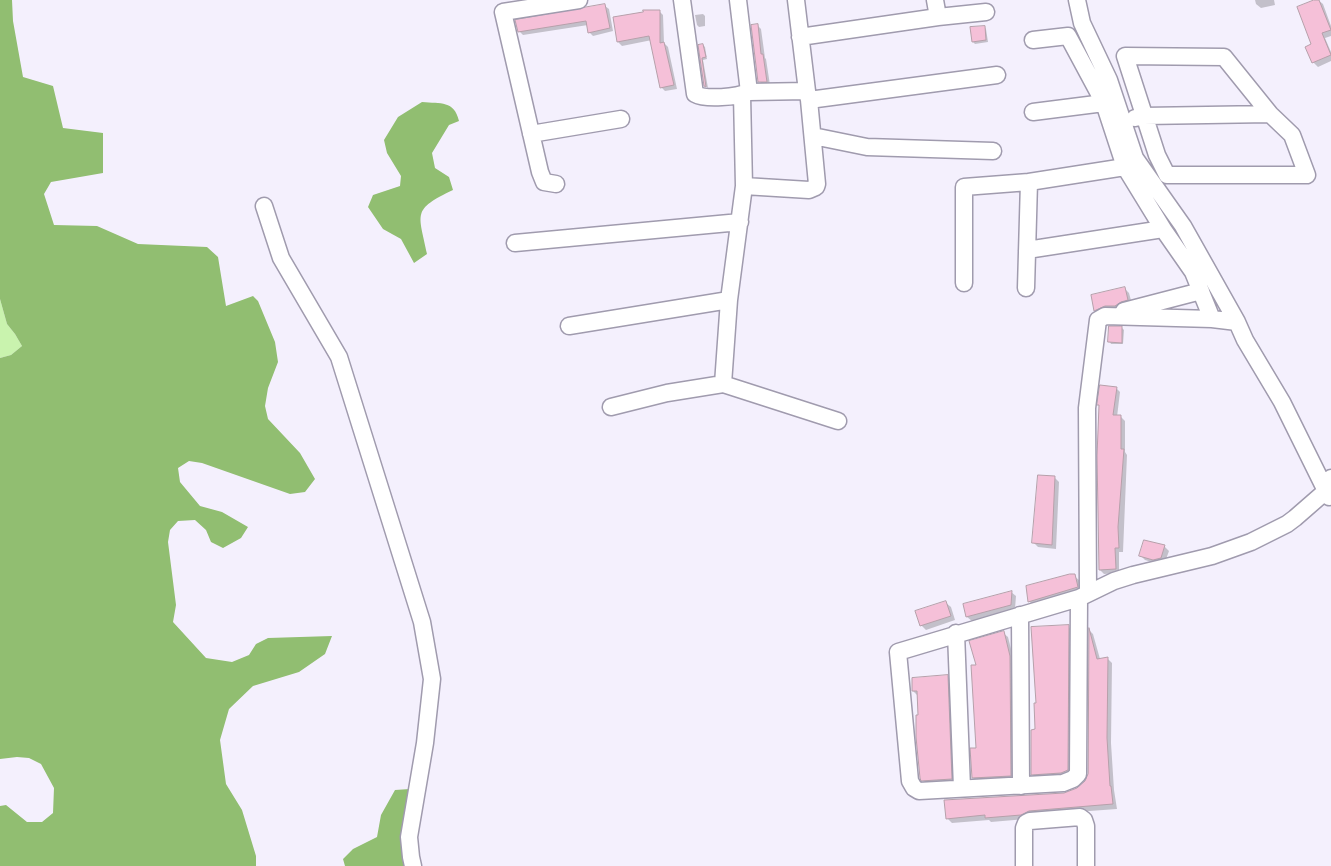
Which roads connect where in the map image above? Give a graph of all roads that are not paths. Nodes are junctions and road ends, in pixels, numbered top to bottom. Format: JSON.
{"nodes":[{"id":1,"x":579,"y":0,"type":"edge"},
{"id":2,"x":682,"y":0,"type":"edge"},
{"id":3,"x":738,"y":0,"type":"edge"},
{"id":4,"x":796,"y":0,"type":"edge"},
{"id":5,"x":935,"y":0,"type":"edge"},
{"id":6,"x":1077,"y":0,"type":"edge"},
{"id":7,"x":502,"y":6,"type":"edge"},
{"id":8,"x":986,"y":12,"type":"dead end"},
{"id":9,"x":938,"y":17,"type":"junction"},
{"id":10,"x":800,"y":37,"type":"junction"},
{"id":11,"x":1033,"y":40,"type":"dead end"},
{"id":12,"x":997,"y":75,"type":"dead end"},
{"id":13,"x":745,"y":93,"type":"junction"},
{"id":14,"x":808,"y":95,"type":"junction"},
{"id":15,"x":1104,"y":103,"type":"junction"},
{"id":16,"x":1033,"y":112,"type":"dead end"},
{"id":17,"x":1270,"y":114,"type":"junction"},
{"id":18,"x":1144,"y":116,"type":"junction"},
{"id":19,"x":621,"y":119,"type":"dead end"},
{"id":20,"x":1124,"y":121,"type":"junction"},
{"id":21,"x":531,"y":134,"type":"junction"},
{"id":22,"x":813,"y":136,"type":"junction"},
{"id":23,"x":993,"y":151,"type":"dead end"},
{"id":24,"x":1125,"y":167,"type":"junction"},
{"id":25,"x":1029,"y":182,"type":"junction"},
{"id":26,"x":556,"y":184,"type":"dead end"},
{"id":27,"x":744,"y":186,"type":"junction"},
{"id":28,"x":264,"y":206,"type":"dead end"},
{"id":29,"x":740,"y":222,"type":"junction"},
{"id":30,"x":1163,"y":229,"type":"junction"},
{"id":31,"x":515,"y":244,"type":"dead end"},
{"id":32,"x":1027,"y":250,"type":"junction"},
{"id":33,"x":964,"y":283,"type":"dead end"},
{"id":34,"x":1026,"y":288,"type":"dead end"},
{"id":35,"x":1201,"y":291,"type":"junction"},
{"id":36,"x":730,"y":300,"type":"junction"},
{"id":37,"x":1105,"y":316,"type":"junction"},
{"id":38,"x":1212,"y":319,"type":"junction"},
{"id":39,"x":1237,"y":322,"type":"junction"},
{"id":40,"x":569,"y":326,"type":"dead end"},
{"id":41,"x":723,"y":384,"type":"junction"},
{"id":42,"x":610,"y":407,"type":"dead end"},
{"id":43,"x":838,"y":421,"type":"dead end"},
{"id":44,"x":1329,"y":490,"type":"edge"},
{"id":45,"x":1084,"y":596,"type":"junction"},
{"id":46,"x":1020,"y":615,"type":"junction"},
{"id":47,"x":956,"y":634,"type":"junction"},
{"id":48,"x":1021,"y":786,"type":"junction"},
{"id":49,"x":962,"y":788,"type":"junction"},
{"id":50,"x":413,"y":866,"type":"edge"},
{"id":51,"x":1024,"y":866,"type":"edge"},
{"id":52,"x":1086,"y":866,"type":"edge"}],
"edges":[{"from":1,"to":7,"type":"street"},
{"from":2,"to":13,"type":"street"},
{"from":3,"to":13,"type":"street"},
{"from":4,"to":10,"type":"street"},
{"from":5,"to":9,"type":"street"},
{"from":6,"to":20,"type":"street"},
{"from":7,"to":21,"type":"street"},
{"from":8,"to":9,"type":"street"},
{"from":9,"to":10,"type":"street"},
{"from":10,"to":14,"type":"street"},
{"from":11,"to":15,"type":"street"},
{"from":12,"to":14,"type":"street"},
{"from":13,"to":14,"type":"street"},
{"from":13,"to":27,"type":"street"},
{"from":14,"to":22,"type":"street"},
{"from":15,"to":16,"type":"street"},
{"from":15,"to":24,"type":"street"},
{"from":17,"to":18,"type":"street"},
{"from":17,"to":18,"type":"street"},
{"from":17,"to":18,"type":"street"},
{"from":18,"to":20,"type":"street"},
{"from":19,"to":21,"type":"street"},
{"from":20,"to":39,"type":"street"},
{"from":21,"to":26,"type":"street"},
{"from":22,"to":23,"type":"street"},
{"from":22,"to":27,"type":"street"},
{"from":24,"to":25,"type":"street"},
{"from":24,"to":30,"type":"street"},
{"from":25,"to":32,"type":"street"},
{"from":25,"to":33,"type":"street"},
{"from":27,"to":29,"type":"street"},
{"from":28,"to":50,"type":"street"},
{"from":29,"to":31,"type":"street"},
{"from":29,"to":36,"type":"street"},
{"from":30,"to":32,"type":"street"},
{"from":30,"to":35,"type":"street"},
{"from":32,"to":34,"type":"street"},
{"from":35,"to":37,"type":"street"},
{"from":35,"to":38,"type":"street"},
{"from":36,"to":40,"type":"street"},
{"from":36,"to":41,"type":"street"},
{"from":37,"to":38,"type":"street"},
{"from":37,"to":45,"type":"street"},
{"from":38,"to":39,"type":"street"},
{"from":39,"to":44,"type":"street"},
{"from":41,"to":42,"type":"street"},
{"from":41,"to":43,"type":"street"},
{"from":44,"to":45,"type":"street"},
{"from":45,"to":46,"type":"street"},
{"from":45,"to":48,"type":"street"},
{"from":46,"to":47,"type":"street"},
{"from":46,"to":48,"type":"street"},
{"from":47,"to":49,"type":"street"},
{"from":47,"to":49,"type":"street"},
{"from":48,"to":49,"type":"street"},
{"from":51,"to":52,"type":"street"}]}
